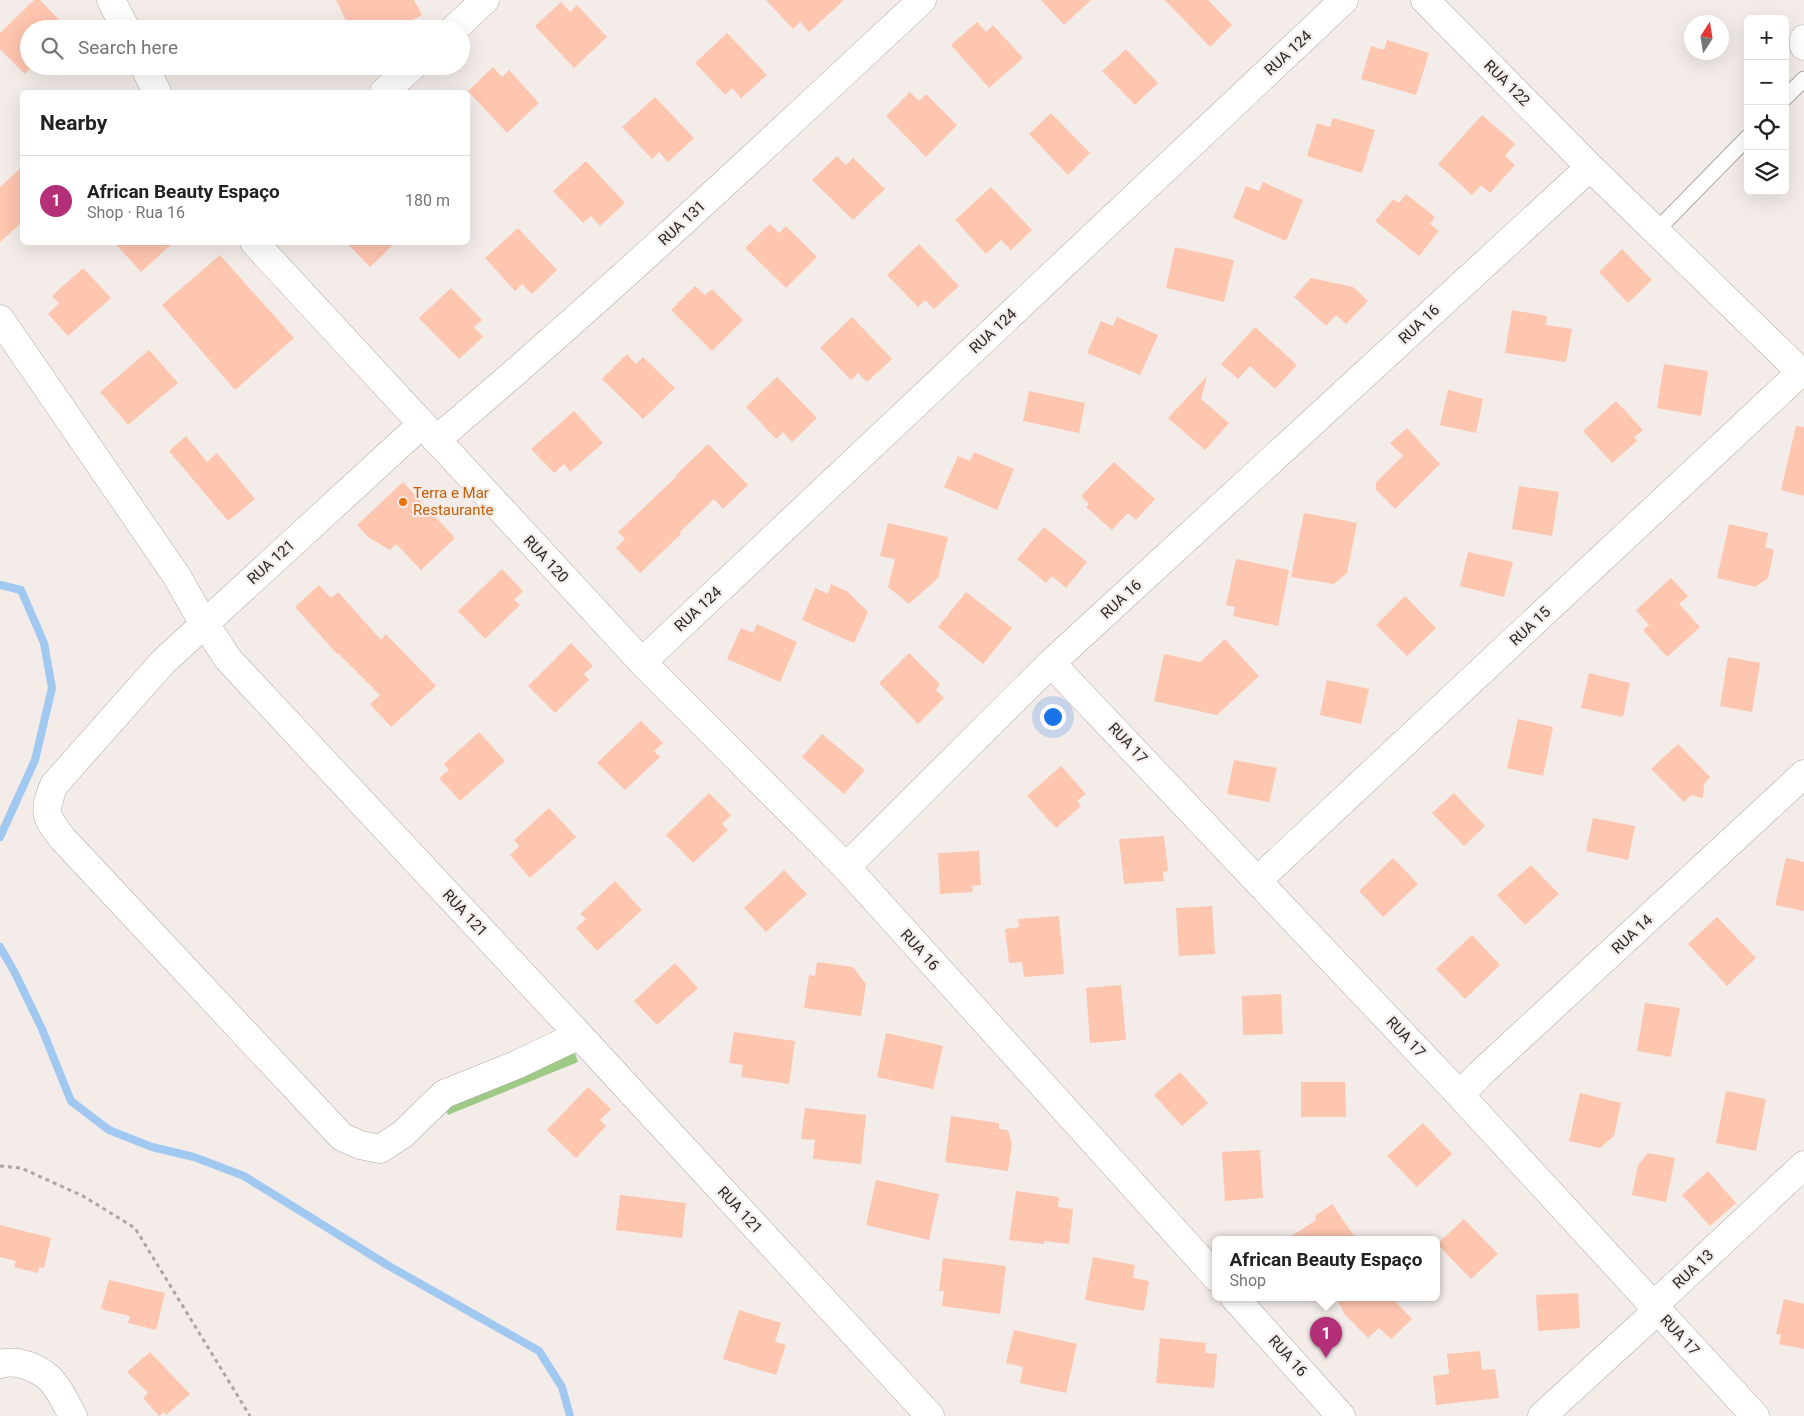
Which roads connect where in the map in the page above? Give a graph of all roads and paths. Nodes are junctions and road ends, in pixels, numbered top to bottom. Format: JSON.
{"nodes":[{"id":1,"x":111,"y":0,"type":"edge"},
{"id":2,"x":485,"y":0,"type":"edge"},
{"id":3,"x":922,"y":0,"type":"edge"},
{"id":4,"x":1344,"y":0,"type":"edge"},
{"id":5,"x":1425,"y":0,"type":"edge"},
{"id":6,"x":121,"y":20,"type":"edge"},
{"id":7,"x":464,"y":20,"type":"edge"},
{"id":8,"x":1804,"y":39,"type":"edge"},
{"id":9,"x":1804,"y":46,"type":"edge"},
{"id":10,"x":148,"y":75,"type":"edge"},
{"id":11,"x":402,"y":75,"type":"edge"},
{"id":12,"x":1804,"y":79,"type":"edge"},
{"id":13,"x":156,"y":90,"type":"edge"},
{"id":14,"x":386,"y":90,"type":"edge"},
{"id":15,"x":1789,"y":94,"type":"edge"},
{"id":16,"x":1744,"y":141,"type":"edge"},
{"id":17,"x":1590,"y":167,"type":"junction"},
{"id":18,"x":1656,"y":231,"type":"junction"},
{"id":19,"x":257,"y":245,"type":"edge"},
{"id":20,"x":0,"y":319,"type":"edge"},
{"id":21,"x":1803,"y":373,"type":"edge"},
{"id":22,"x":429,"y":432,"type":"junction"},
{"id":23,"x":205,"y":624,"type":"junction"},
{"id":24,"x":642,"y":662,"type":"junction"},
{"id":25,"x":1051,"y":663,"type":"junction"},
{"id":26,"x":1804,"y":774,"type":"edge"},
{"id":27,"x":846,"y":867,"type":"junction"},
{"id":28,"x":1258,"y":880,"type":"junction"},
{"id":29,"x":579,"y":1035,"type":"junction"},
{"id":30,"x":1460,"y":1095,"type":"junction"},
{"id":31,"x":1804,"y":1165,"type":"edge"},
{"id":32,"x":0,"y":1166,"type":"edge"},
{"id":33,"x":1212,"y":1273,"type":"edge"},
{"id":34,"x":1238,"y":1301,"type":"edge"},
{"id":35,"x":1655,"y":1308,"type":"junction"},
{"id":36,"x":0,"y":1364,"type":"edge"},
{"id":37,"x":73,"y":1416,"type":"edge"},
{"id":38,"x":250,"y":1416,"type":"edge"},
{"id":39,"x":930,"y":1416,"type":"edge"},
{"id":40,"x":1342,"y":1416,"type":"edge"},
{"id":41,"x":1542,"y":1416,"type":"edge"},
{"id":42,"x":1755,"y":1416,"type":"edge"}],
"edges":[{"from":1,"to":6,"type":"street"},
{"from":2,"to":7,"type":"street"},
{"from":3,"to":22,"type":"street","name":"RUA 131"},
{"from":4,"to":24,"type":"street","name":"RUA 124"},
{"from":5,"to":17,"type":"street","name":"RUA 122"},
{"from":8,"to":9,"type":"street"},
{"from":10,"to":13,"type":"street"},
{"from":11,"to":14,"type":"street"},
{"from":12,"to":15,"type":"lane"},
{"from":16,"to":18,"type":"lane"},
{"from":17,"to":18,"type":"street"},
{"from":17,"to":25,"type":"street","name":"RUA 16"},
{"from":18,"to":21,"type":"street"},
{"from":19,"to":22,"type":"street","name":"RUA 120"},
{"from":20,"to":23,"type":"street"},
{"from":21,"to":28,"type":"street","name":"RUA 15"},
{"from":22,"to":23,"type":"street","name":"RUA 121"},
{"from":22,"to":24,"type":"street","name":"RUA 120"},
{"from":23,"to":29,"type":"street","name":"RUA 121"},
{"from":23,"to":29,"type":"street"},
{"from":24,"to":27,"type":"street","name":"RUA 120"},
{"from":25,"to":27,"type":"street","name":"RUA 16"},
{"from":25,"to":28,"type":"street","name":"RUA 17"},
{"from":26,"to":30,"type":"street","name":"RUA 14"},
{"from":27,"to":33,"type":"street","name":"RUA 16"},
{"from":28,"to":30,"type":"street","name":"RUA 17"},
{"from":29,"to":39,"type":"street","name":"RUA 121"},
{"from":30,"to":35,"type":"street","name":"RUA 17"},
{"from":31,"to":35,"type":"street","name":"RUA 13"},
{"from":32,"to":38,"type":"path"},
{"from":34,"to":40,"type":"street","name":"RUA 16"},
{"from":35,"to":41,"type":"street","name":"RUA 13"},
{"from":35,"to":42,"type":"street","name":"RUA 17"},
{"from":36,"to":37,"type":"street"}]}
